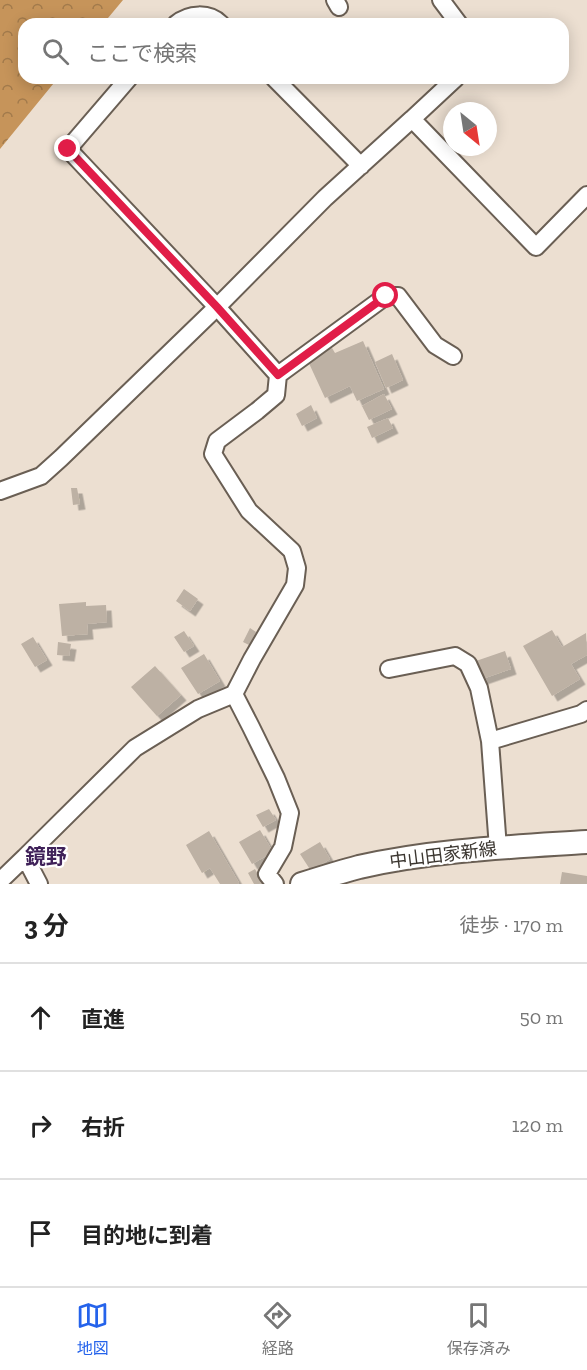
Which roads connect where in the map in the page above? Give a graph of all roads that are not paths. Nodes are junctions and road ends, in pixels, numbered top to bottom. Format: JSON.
{"nodes":[{"id":1,"x":441,"y":0,"type":"edge"},
{"id":2,"x":188,"y":18,"type":"edge"},
{"id":3,"x":211,"y":18,"type":"edge"},
{"id":4,"x":454,"y":18,"type":"edge"},
{"id":5,"x":124,"y":84,"type":"edge"},
{"id":6,"x":280,"y":84,"type":"edge"},
{"id":7,"x":450,"y":84,"type":"edge"},
{"id":8,"x":412,"y":119,"type":"junction"},
{"id":9,"x":361,"y":166,"type":"junction"},
{"id":10,"x":587,"y":195,"type":"edge"},
{"id":11,"x":217,"y":307,"type":"junction"},
{"id":12,"x":453,"y":356,"type":"dead end"},
{"id":13,"x":278,"y":375,"type":"junction"},
{"id":14,"x":0,"y":491,"type":"edge"},
{"id":15,"x":389,"y":669,"type":"dead end"},
{"id":16,"x":234,"y":694,"type":"junction"},
{"id":17,"x":587,"y":710,"type":"edge"},
{"id":18,"x":490,"y":741,"type":"junction"},
{"id":19,"x":587,"y":842,"type":"edge"},
{"id":20,"x":498,"y":848,"type":"junction"},
{"id":21,"x":25,"y":857,"type":"junction"},
{"id":22,"x":0,"y":881,"type":"edge"},
{"id":23,"x":39,"y":884,"type":"edge"},
{"id":24,"x":275,"y":884,"type":"edge"},
{"id":25,"x":302,"y":884,"type":"edge"}],
"edges":[{"from":1,"to":4,"type":"street"},
{"from":2,"to":3,"type":"street"},
{"from":5,"to":11,"type":"street"},
{"from":6,"to":9,"type":"street"},
{"from":7,"to":8,"type":"street"},
{"from":8,"to":9,"type":"street"},
{"from":8,"to":10,"type":"street"},
{"from":9,"to":11,"type":"street"},
{"from":11,"to":13,"type":"street"},
{"from":11,"to":14,"type":"street"},
{"from":12,"to":13,"type":"street"},
{"from":13,"to":16,"type":"street"},
{"from":15,"to":18,"type":"street"},
{"from":16,"to":21,"type":"street"},
{"from":16,"to":24,"type":"street"},
{"from":17,"to":18,"type":"street"},
{"from":18,"to":20,"type":"street"},
{"from":19,"to":20,"type":"main road","name":"中山田家新線"},
{"from":20,"to":25,"type":"main road","name":"中山田家新線"},
{"from":21,"to":22,"type":"street"},
{"from":21,"to":23,"type":"street"}]}
